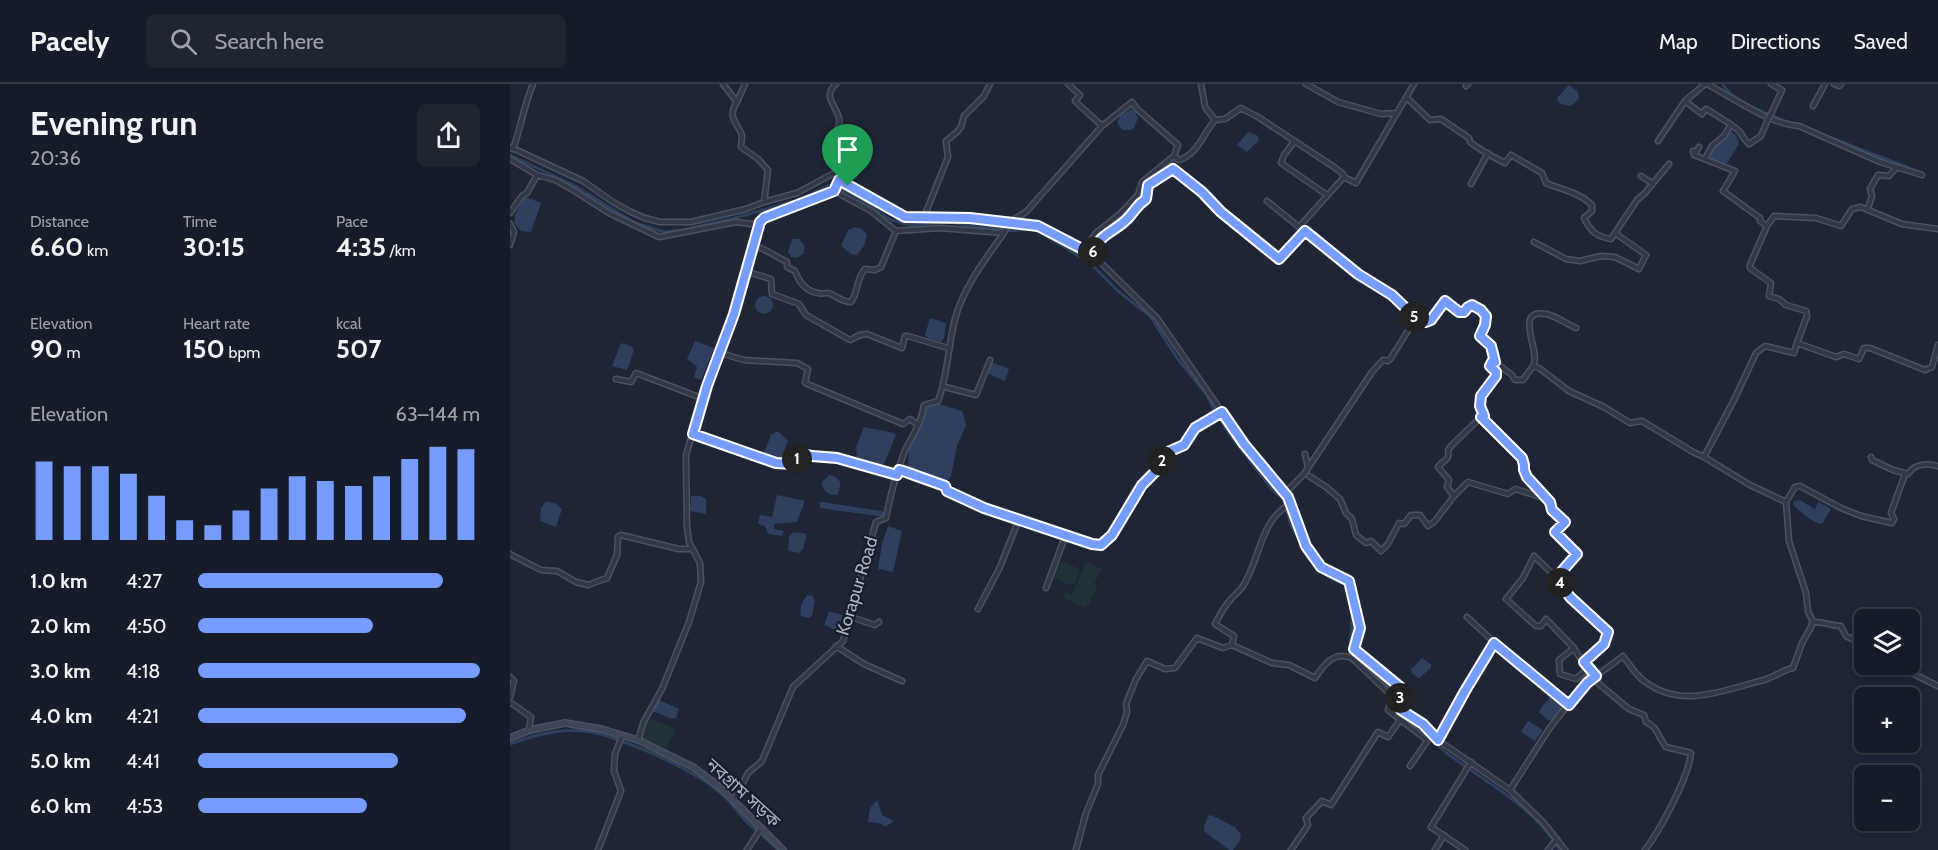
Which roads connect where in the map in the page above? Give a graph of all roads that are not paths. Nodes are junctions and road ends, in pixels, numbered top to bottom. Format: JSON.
{"nodes":[{"id":1,"x":533,"y":84,"type":"edge"},
{"id":2,"x":723,"y":84,"type":"edge"},
{"id":3,"x":745,"y":84,"type":"edge"},
{"id":4,"x":836,"y":84,"type":"edge"},
{"id":5,"x":990,"y":84,"type":"edge"},
{"id":6,"x":1068,"y":84,"type":"edge"},
{"id":7,"x":1201,"y":84,"type":"edge"},
{"id":8,"x":1306,"y":84,"type":"edge"},
{"id":9,"x":1414,"y":84,"type":"edge"},
{"id":10,"x":1706,"y":84,"type":"edge"},
{"id":11,"x":1771,"y":84,"type":"edge"},
{"id":12,"x":1825,"y":84,"type":"edge"},
{"id":13,"x":1834,"y":84,"type":"edge"},
{"id":14,"x":1841,"y":84,"type":"edge"},
{"id":15,"x":1408,"y":99,"type":"dead end"},
{"id":16,"x":1685,"y":101,"type":"junction"},
{"id":17,"x":737,"y":102,"type":"junction"},
{"id":18,"x":1813,"y":106,"type":"dead end"},
{"id":19,"x":1397,"y":113,"type":"junction"},
{"id":20,"x":1215,"y":120,"type":"junction"},
{"id":21,"x":1102,"y":126,"type":"junction"},
{"id":22,"x":1730,"y":126,"type":"junction"},
{"id":23,"x":1658,"y":141,"type":"dead end"},
{"id":24,"x":1294,"y":142,"type":"junction"},
{"id":25,"x":1699,"y":147,"type":"dead end"},
{"id":26,"x":512,"y":148,"type":"edge"},
{"id":27,"x":1488,"y":153,"type":"junction"},
{"id":28,"x":1174,"y":156,"type":"junction"},
{"id":29,"x":510,"y":159,"type":"edge"},
{"id":30,"x":1705,"y":159,"type":"junction"},
{"id":31,"x":1669,"y":164,"type":"dead end"},
{"id":32,"x":1897,"y":167,"type":"junction"},
{"id":33,"x":836,"y":172,"type":"junction"},
{"id":34,"x":537,"y":175,"type":"junction"},
{"id":35,"x":1922,"y":175,"type":"dead end"},
{"id":36,"x":1641,"y":176,"type":"dead end"},
{"id":37,"x":1344,"y":177,"type":"junction"},
{"id":38,"x":1652,"y":183,"type":"junction"},
{"id":39,"x":1471,"y":184,"type":"dead end"},
{"id":40,"x":837,"y":185,"type":"junction"},
{"id":41,"x":1327,"y":195,"type":"junction"},
{"id":42,"x":1267,"y":201,"type":"dead end"},
{"id":43,"x":764,"y":202,"type":"junction"},
{"id":44,"x":1868,"y":208,"type":"junction"},
{"id":45,"x":1813,"y":212,"type":"dead end"},
{"id":46,"x":510,"y":213,"type":"edge"},
{"id":47,"x":924,"y":218,"type":"junction"},
{"id":48,"x":1813,"y":218,"type":"junction"},
{"id":49,"x":510,"y":224,"type":"edge"},
{"id":50,"x":760,"y":225,"type":"junction"},
{"id":51,"x":1767,"y":226,"type":"junction"},
{"id":52,"x":1299,"y":227,"type":"junction"},
{"id":53,"x":1005,"y":229,"type":"junction"},
{"id":54,"x":1938,"y":229,"type":"edge"},
{"id":55,"x":896,"y":231,"type":"junction"},
{"id":56,"x":1305,"y":231,"type":"junction"},
{"id":57,"x":1615,"y":233,"type":"junction"},
{"id":58,"x":1534,"y":242,"type":"dead end"},
{"id":59,"x":510,"y":245,"type":"edge"},
{"id":60,"x":753,"y":245,"type":"junction"},
{"id":61,"x":1083,"y":250,"type":"junction"},
{"id":62,"x":1092,"y":254,"type":"junction"},
{"id":63,"x":745,"y":271,"type":"junction"},
{"id":64,"x":1412,"y":324,"type":"dead end"},
{"id":65,"x":1576,"y":328,"type":"dead end"},
{"id":66,"x":1797,"y":343,"type":"junction"},
{"id":67,"x":1938,"y":345,"type":"edge"},
{"id":68,"x":948,"y":348,"type":"junction"},
{"id":69,"x":720,"y":353,"type":"junction"},
{"id":70,"x":990,"y":360,"type":"dead end"},
{"id":71,"x":1495,"y":362,"type":"junction"},
{"id":72,"x":1533,"y":366,"type":"junction"},
{"id":73,"x":616,"y":379,"type":"dead end"},
{"id":74,"x":944,"y":387,"type":"junction"},
{"id":75,"x":704,"y":399,"type":"junction"},
{"id":76,"x":1220,"y":413,"type":"junction"},
{"id":77,"x":1481,"y":417,"type":"junction"},
{"id":78,"x":918,"y":425,"type":"junction"},
{"id":79,"x":693,"y":434,"type":"junction"},
{"id":80,"x":1305,"y":454,"type":"dead end"},
{"id":81,"x":1704,"y":457,"type":"junction"},
{"id":82,"x":1871,"y":457,"type":"dead end"},
{"id":83,"x":1938,"y":466,"type":"edge"},
{"id":84,"x":1308,"y":468,"type":"junction"},
{"id":85,"x":899,"y":470,"type":"junction"},
{"id":86,"x":1905,"y":474,"type":"junction"},
{"id":87,"x":897,"y":475,"type":"junction"},
{"id":88,"x":1309,"y":476,"type":"dead end"},
{"id":89,"x":1285,"y":493,"type":"junction"},
{"id":90,"x":1454,"y":496,"type":"junction"},
{"id":91,"x":1548,"y":499,"type":"junction"},
{"id":92,"x":1786,"y":502,"type":"junction"},
{"id":93,"x":1287,"y":506,"type":"junction"},
{"id":94,"x":1019,"y":519,"type":"junction"},
{"id":95,"x":1066,"y":534,"type":"junction"},
{"id":96,"x":693,"y":549,"type":"junction"},
{"id":97,"x":510,"y":554,"type":"edge"},
{"id":98,"x":1556,"y":578,"type":"junction"},
{"id":99,"x":1046,"y":588,"type":"dead end"},
{"id":100,"x":978,"y":609,"type":"dead end"},
{"id":101,"x":850,"y":617,"type":"junction"},
{"id":102,"x":1467,"y":617,"type":"dead end"},
{"id":103,"x":879,"y":622,"type":"dead end"},
{"id":104,"x":1813,"y":622,"type":"junction"},
{"id":105,"x":1854,"y":640,"type":"edge"},
{"id":106,"x":1494,"y":643,"type":"junction"},
{"id":107,"x":1232,"y":645,"type":"junction"},
{"id":108,"x":836,"y":646,"type":"junction"},
{"id":109,"x":1574,"y":648,"type":"junction"},
{"id":110,"x":1584,"y":662,"type":"junction"},
{"id":111,"x":1594,"y":674,"type":"junction"},
{"id":112,"x":1916,"y":675,"type":"edge"},
{"id":113,"x":510,"y":677,"type":"edge"},
{"id":114,"x":902,"y":681,"type":"dead end"},
{"id":115,"x":1938,"y":686,"type":"edge"},
{"id":116,"x":510,"y":697,"type":"edge"},
{"id":117,"x":510,"y":702,"type":"edge"},
{"id":118,"x":1569,"y":705,"type":"junction"},
{"id":119,"x":1400,"y":720,"type":"junction"},
{"id":120,"x":529,"y":730,"type":"junction"},
{"id":121,"x":1432,"y":734,"type":"junction"},
{"id":122,"x":622,"y":735,"type":"junction"},
{"id":123,"x":510,"y":738,"type":"edge"},
{"id":124,"x":638,"y":740,"type":"junction"},
{"id":125,"x":1427,"y":740,"type":"junction"},
{"id":126,"x":1438,"y":740,"type":"junction"},
{"id":127,"x":1471,"y":762,"type":"junction"},
{"id":128,"x":1410,"y":766,"type":"dead end"},
{"id":129,"x":1510,"y":790,"type":"junction"},
{"id":130,"x":734,"y":801,"type":"junction"},
{"id":131,"x":761,"y":828,"type":"junction"},
{"id":132,"x":1444,"y":835,"type":"junction"},
{"id":133,"x":1555,"y":841,"type":"junction"},
{"id":134,"x":598,"y":850,"type":"edge"},
{"id":135,"x":747,"y":850,"type":"edge"},
{"id":136,"x":783,"y":850,"type":"edge"},
{"id":137,"x":1076,"y":850,"type":"edge"},
{"id":138,"x":1291,"y":850,"type":"edge"},
{"id":139,"x":1435,"y":850,"type":"edge"},
{"id":140,"x":1465,"y":850,"type":"edge"},
{"id":141,"x":1548,"y":850,"type":"edge"},
{"id":142,"x":1565,"y":850,"type":"edge"},
{"id":143,"x":1645,"y":850,"type":"edge"}],
"edges":[{"from":1,"to":26,"type":"street"},
{"from":2,"to":17,"type":"street"},
{"from":3,"to":17,"type":"street"},
{"from":4,"to":33,"type":"street"},
{"from":5,"to":47,"type":"street"},
{"from":6,"to":21,"type":"street"},
{"from":7,"to":20,"type":"street"},
{"from":8,"to":19,"type":"street"},
{"from":9,"to":19,"type":"street"},
{"from":10,"to":16,"type":"street"},
{"from":10,"to":32,"type":"street"},
{"from":11,"to":22,"type":"street","bridge":true},
{"from":12,"to":18,"type":"street"},
{"from":13,"to":14,"type":"street"},
{"from":15,"to":27,"type":"street"},
{"from":16,"to":22,"type":"street"},
{"from":16,"to":23,"type":"street"},
{"from":17,"to":43,"type":"street"},
{"from":19,"to":37,"type":"street"},
{"from":20,"to":24,"type":"street"},
{"from":20,"to":28,"type":"street"},
{"from":21,"to":28,"type":"street"},
{"from":21,"to":53,"type":"street"},
{"from":22,"to":30,"type":"street"},
{"from":24,"to":37,"type":"street"},
{"from":24,"to":41,"type":"street"},
{"from":25,"to":30,"type":"street"},
{"from":26,"to":43,"type":"street"},
{"from":27,"to":39,"type":"street"},
{"from":27,"to":57,"type":"street"},
{"from":28,"to":61,"type":"street"},
{"from":29,"to":34,"type":"street"},
{"from":30,"to":51,"type":"street"},
{"from":31,"to":38,"type":"street"},
{"from":32,"to":35,"type":"street"},
{"from":32,"to":44,"type":"street"},
{"from":33,"to":40,"type":"street"},
{"from":33,"to":43,"type":"street"},
{"from":34,"to":46,"type":"street"},
{"from":34,"to":50,"type":"street"},
{"from":36,"to":38,"type":"street"},
{"from":37,"to":41,"type":"street"},
{"from":38,"to":57,"type":"street"},
{"from":40,"to":47,"type":"street"},
{"from":40,"to":50,"type":"street"},
{"from":40,"to":55,"type":"street"},
{"from":41,"to":52,"type":"street"},
{"from":42,"to":52,"type":"street"},
{"from":44,"to":48,"type":"street"},
{"from":44,"to":54,"type":"street"},
{"from":45,"to":48,"type":"street"},
{"from":47,"to":53,"type":"street"},
{"from":48,"to":51,"type":"street"},
{"from":49,"to":59,"type":"street"},
{"from":50,"to":60,"type":"street"},
{"from":51,"to":66,"type":"street"},
{"from":52,"to":56,"type":"street"},
{"from":53,"to":55,"type":"street"},
{"from":53,"to":61,"type":"street"},
{"from":53,"to":68,"type":"street"},
{"from":55,"to":60,"type":"street"},
{"from":56,"to":62,"type":"street"},
{"from":56,"to":71,"type":"street"},
{"from":57,"to":58,"type":"street"},
{"from":60,"to":63,"type":"street"},
{"from":61,"to":62,"type":"street"},
{"from":62,"to":76,"type":"street"},
{"from":63,"to":68,"type":"street"},
{"from":63,"to":69,"type":"street"},
{"from":64,"to":84,"type":"street"},
{"from":65,"to":72,"type":"street"},
{"from":66,"to":67,"type":"street"},
{"from":66,"to":81,"type":"street"},
{"from":68,"to":74,"type":"street"},
{"from":69,"to":75,"type":"street"},
{"from":69,"to":78,"type":"street"},
{"from":70,"to":74,"type":"street"},
{"from":71,"to":72,"type":"street"},
{"from":71,"to":77,"type":"street"},
{"from":72,"to":81,"type":"street"},
{"from":73,"to":75,"type":"street"},
{"from":74,"to":78,"type":"street","name":"Korapur Road"},
{"from":75,"to":79,"type":"street"},
{"from":76,"to":89,"type":"street"},
{"from":76,"to":95,"type":"street"},
{"from":77,"to":90,"type":"street"},
{"from":77,"to":91,"type":"street"},
{"from":78,"to":85,"type":"street","name":"Korapur Road"},
{"from":79,"to":87,"type":"street"},
{"from":79,"to":96,"type":"street"},
{"from":80,"to":84,"type":"street"},
{"from":81,"to":92,"type":"street"},
{"from":82,"to":86,"type":"street"},
{"from":83,"to":86,"type":"street"},
{"from":84,"to":89,"type":"street"},
{"from":85,"to":87,"type":"street","name":"Korapur Road"},
{"from":85,"to":94,"type":"street"},
{"from":86,"to":92,"type":"street"},
{"from":87,"to":101,"type":"street","name":"Korapur Road"},
{"from":88,"to":90,"type":"street"},
{"from":89,"to":93,"type":"street"},
{"from":90,"to":91,"type":"street"},
{"from":91,"to":98,"type":"street"},
{"from":92,"to":104,"type":"street"},
{"from":93,"to":107,"type":"street"},
{"from":93,"to":121,"type":"street"},
{"from":94,"to":95,"type":"street"},
{"from":94,"to":100,"type":"street"},
{"from":95,"to":99,"type":"street"},
{"from":96,"to":97,"type":"street"},
{"from":96,"to":124,"type":"street"},
{"from":98,"to":109,"type":"street"},
{"from":98,"to":110,"type":"street"},
{"from":101,"to":103,"type":"street"},
{"from":101,"to":108,"type":"street","name":"Korapur Road"},
{"from":102,"to":106,"type":"street"},
{"from":104,"to":105,"type":"street"},
{"from":104,"to":111,"type":"street"},
{"from":106,"to":118,"type":"street"},
{"from":106,"to":126,"type":"street"},
{"from":107,"to":119,"type":"street"},
{"from":107,"to":137,"type":"street"},
{"from":108,"to":114,"type":"street"},
{"from":108,"to":130,"type":"street","name":"Korapur Road"},
{"from":109,"to":110,"type":"street"},
{"from":109,"to":111,"type":"street"},
{"from":110,"to":111,"type":"street"},
{"from":111,"to":118,"type":"street"},
{"from":111,"to":143,"type":"street"},
{"from":112,"to":115,"type":"street"},
{"from":113,"to":116,"type":"street"},
{"from":117,"to":120,"type":"street"},
{"from":118,"to":129,"type":"street"},
{"from":119,"to":125,"type":"street"},
{"from":119,"to":138,"type":"street"},
{"from":120,"to":122,"type":"main road","name":"নবগ্রাম সড়ক"},
{"from":120,"to":123,"type":"main road","name":"নবগ্রাম সড়ক"},
{"from":121,"to":125,"type":"street"},
{"from":121,"to":126,"type":"street"},
{"from":122,"to":124,"type":"main road","name":"নবগ্রাম সড়ক"},
{"from":122,"to":134,"type":"street"},
{"from":124,"to":130,"type":"main road","name":"নবগ্রাম সড়ক"},
{"from":125,"to":128,"type":"street"},
{"from":126,"to":127,"type":"street"},
{"from":127,"to":129,"type":"street"},
{"from":127,"to":132,"type":"street"},
{"from":129,"to":133,"type":"street"},
{"from":130,"to":131,"type":"main road","name":"নবগ্রাম সড়ক"},
{"from":131,"to":135,"type":"street"},
{"from":131,"to":136,"type":"main road","name":"নবগ্রাম সড়ক"},
{"from":132,"to":139,"type":"street"},
{"from":132,"to":140,"type":"street"},
{"from":133,"to":141,"type":"street"},
{"from":133,"to":142,"type":"street"}]}
